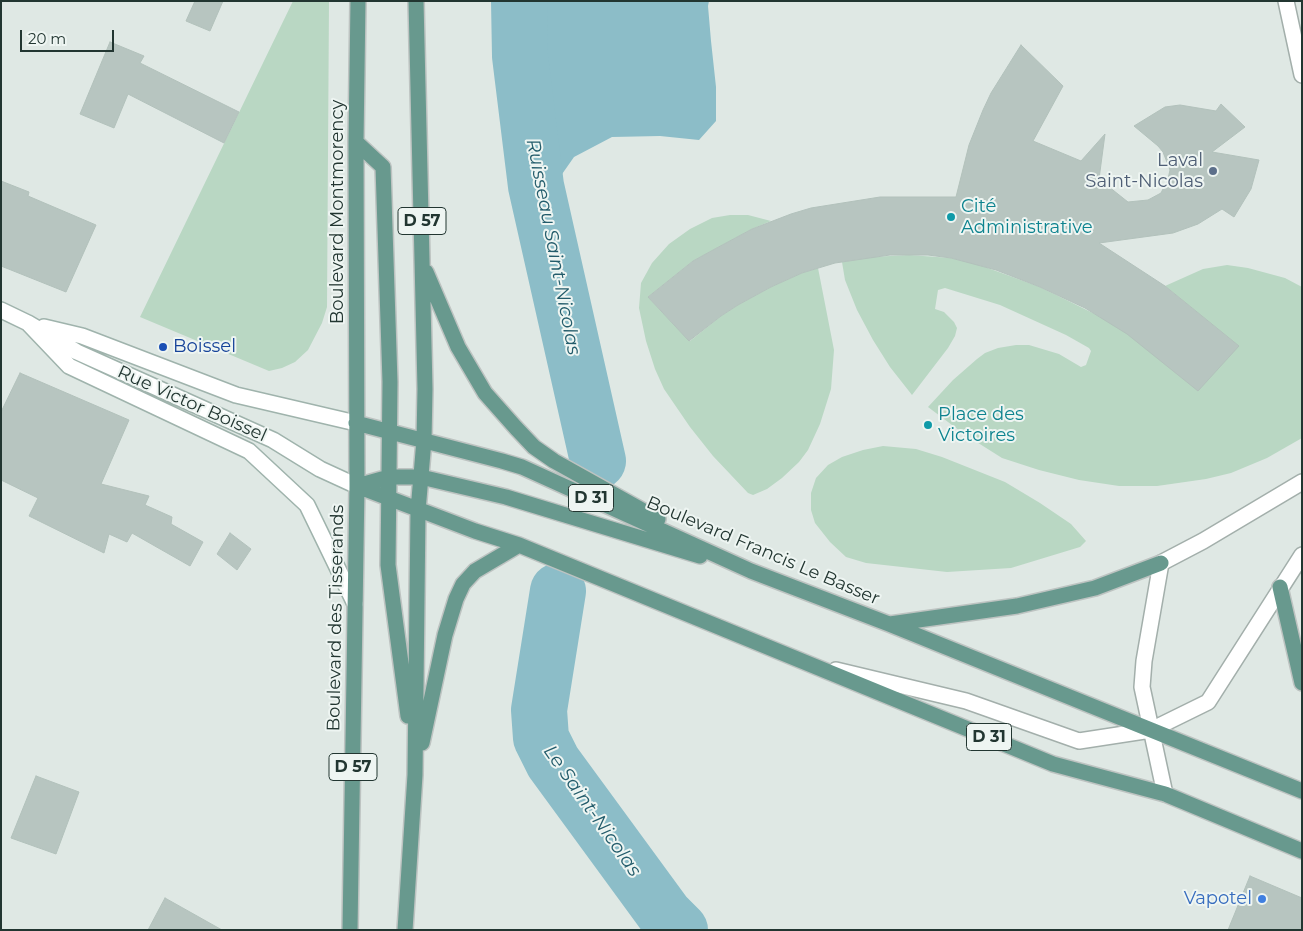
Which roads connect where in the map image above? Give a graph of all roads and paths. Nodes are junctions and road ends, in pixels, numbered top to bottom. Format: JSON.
{"nodes":[{"id":1,"x":358,"y":1,"type":"edge"},
{"id":2,"x":416,"y":1,"type":"edge"},
{"id":3,"x":1286,"y":1,"type":"edge"},
{"id":4,"x":1302,"y":75,"type":"edge"},
{"id":5,"x":356,"y":142,"type":"junction"},
{"id":6,"x":423,"y":265,"type":"junction"},
{"id":7,"x":1,"y":310,"type":"edge"},
{"id":8,"x":28,"y":323,"type":"junction"},
{"id":9,"x":356,"y":423,"type":"junction"},
{"id":10,"x":390,"y":432,"type":"junction"},
{"id":11,"x":424,"y":440,"type":"junction"},
{"id":12,"x":389,"y":477,"type":"junction"},
{"id":13,"x":421,"y":477,"type":"junction"},
{"id":14,"x":1302,"y":482,"type":"edge"},
{"id":15,"x":357,"y":486,"type":"junction"},
{"id":16,"x":388,"y":498,"type":"junction"},
{"id":17,"x":418,"y":510,"type":"junction"},
{"id":18,"x":519,"y":545,"type":"junction"},
{"id":19,"x":1302,"y":555,"type":"edge"},
{"id":20,"x":1162,"y":563,"type":"junction"},
{"id":21,"x":751,"y":571,"type":"junction"},
{"id":22,"x":1280,"y":587,"type":"junction"},
{"id":23,"x":355,"y":604,"type":"junction"},
{"id":24,"x":889,"y":624,"type":"junction"},
{"id":25,"x":817,"y":666,"type":"junction"},
{"id":26,"x":1302,"y":683,"type":"edge"},
{"id":27,"x":1151,"y":730,"type":"junction"},
{"id":28,"x":415,"y":774,"type":"junction"},
{"id":29,"x":1302,"y":792,"type":"edge"},
{"id":30,"x":1165,"y":794,"type":"junction"},
{"id":31,"x":1302,"y":851,"type":"edge"},
{"id":32,"x":350,"y":930,"type":"edge"},
{"id":33,"x":405,"y":930,"type":"edge"}],
"edges":[{"from":1,"to":5,"type":"main road","name":"Boulevard Montmorency","number":"D 57"},
{"from":2,"to":6,"type":"main road","number":"D 57"},
{"from":3,"to":4,"type":"main road"},
{"from":5,"to":9,"type":"main road","name":"Boulevard Montmorency","number":"D 57"},
{"from":5,"to":10,"type":"main road"},
{"from":6,"to":11,"type":"main road","number":"D 57"},
{"from":6,"to":21,"type":"main road"},
{"from":7,"to":8,"type":"main road","name":"Rue Victor Boissel"},
{"from":8,"to":9,"type":"main road","name":"Rue Victor Boissel"},
{"from":8,"to":15,"type":"main road","name":"Rue Victor Boissel"},
{"from":8,"to":23,"type":"main road"},
{"from":9,"to":10,"type":"main road","name":"Boulevard Francis Le Basser"},
{"from":9,"to":15,"type":"main road","number":"D 57"},
{"from":10,"to":11,"type":"main road","name":"Boulevard Francis Le Basser"},
{"from":10,"to":12,"type":"main road"},
{"from":11,"to":13,"type":"main road","number":"D 57"},
{"from":11,"to":21,"type":"main road","name":"Boulevard Francis Le Basser","number":"D 31"},
{"from":12,"to":13,"type":"main road"},
{"from":12,"to":15,"type":"main road"},
{"from":12,"to":16,"type":"main road"},
{"from":13,"to":17,"type":"main road","number":"D 57"},
{"from":13,"to":21,"type":"main road"},
{"from":14,"to":20,"type":"main road"},
{"from":15,"to":16,"type":"main road"},
{"from":15,"to":23,"type":"main road","name":"Boulevard des Tisserands","number":"D 57"},
{"from":16,"to":17,"type":"main road"},
{"from":16,"to":28,"type":"main road"},
{"from":17,"to":18,"type":"main road"},
{"from":17,"to":28,"type":"main road","number":"D 57"},
{"from":18,"to":25,"type":"main road","number":"D 31"},
{"from":18,"to":28,"type":"main road"},
{"from":19,"to":22,"type":"main road"},
{"from":20,"to":24,"type":"main road"},
{"from":20,"to":27,"type":"main road"},
{"from":21,"to":24,"type":"main road","name":"Boulevard Francis Le Basser","number":"D 31"},
{"from":22,"to":26,"type":"main road"},
{"from":22,"to":27,"type":"main road"},
{"from":23,"to":32,"type":"main road","name":"Boulevard des Tisserands","number":"D 57"},
{"from":24,"to":27,"type":"main road","name":"Boulevard Francis Le Basser","number":"D 31"},
{"from":25,"to":27,"type":"main road"},
{"from":25,"to":30,"type":"main road","number":"D 31"},
{"from":27,"to":29,"type":"main road","name":"Boulevard Francis Le Basser","number":"D 31"},
{"from":27,"to":30,"type":"main road"},
{"from":28,"to":33,"type":"main road","number":"D 57"},
{"from":30,"to":31,"type":"main road","number":"D 31"}]}
